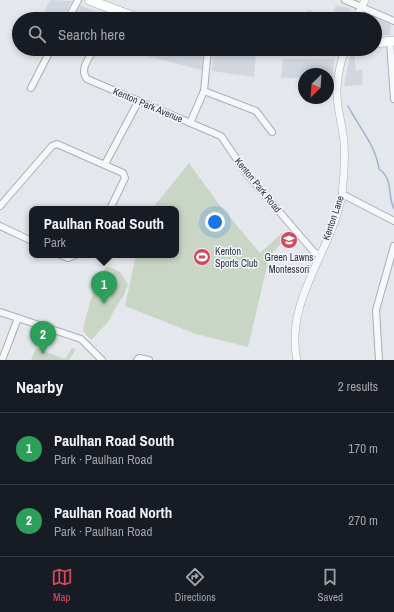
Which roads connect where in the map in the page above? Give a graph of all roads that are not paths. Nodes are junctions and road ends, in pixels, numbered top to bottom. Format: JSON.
{"nodes":[{"id":1,"x":78,"y":0,"type":"edge"},
{"id":2,"x":90,"y":0,"type":"edge"},
{"id":3,"x":344,"y":0,"type":"edge"},
{"id":4,"x":365,"y":0,"type":"edge"},
{"id":5,"x":361,"y":7,"type":"junction"},
{"id":6,"x":114,"y":10,"type":"joint"},
{"id":7,"x":72,"y":12,"type":"edge"},
{"id":8,"x":120,"y":12,"type":"edge"},
{"id":9,"x":359,"y":12,"type":"edge"},
{"id":10,"x":373,"y":12,"type":"edge"},
{"id":11,"x":382,"y":16,"type":"edge"},
{"id":12,"x":394,"y":21,"type":"edge"},
{"id":13,"x":392,"y":41,"type":"edge"},
{"id":14,"x":382,"y":42,"type":"edge"},
{"id":15,"x":47,"y":56,"type":"edge"},
{"id":16,"x":90,"y":56,"type":"edge"},
{"id":17,"x":207,"y":56,"type":"edge"},
{"id":18,"x":343,"y":56,"type":"edge"},
{"id":19,"x":31,"y":88,"type":"dead end"},
{"id":20,"x":204,"y":91,"type":"junction"},
{"id":21,"x":394,"y":99,"type":"edge"},
{"id":22,"x":138,"y":102,"type":"junction"},
{"id":23,"x":190,"y":123,"type":"junction"},
{"id":24,"x":272,"y":132,"type":"dead end"},
{"id":25,"x":105,"y":164,"type":"junction"},
{"id":26,"x":342,"y":194,"type":"junction"},
{"id":27,"x":0,"y":206,"type":"edge"},
{"id":28,"x":111,"y":206,"type":"edge"},
{"id":29,"x":394,"y":221,"type":"edge"},
{"id":30,"x":0,"y":226,"type":"edge"},
{"id":31,"x":29,"y":240,"type":"edge"},
{"id":32,"x":394,"y":246,"type":"edge"},
{"id":33,"x":320,"y":255,"type":"junction"},
{"id":34,"x":0,"y":312,"type":"edge"},
{"id":35,"x":18,"y":318,"type":"junction"},
{"id":36,"x":2,"y":360,"type":"edge"},
{"id":37,"x":102,"y":360,"type":"edge"},
{"id":38,"x":137,"y":360,"type":"edge"},
{"id":39,"x":149,"y":360,"type":"edge"},
{"id":40,"x":297,"y":360,"type":"edge"},
{"id":41,"x":379,"y":360,"type":"edge"}],
"edges":[{"from":1,"to":7,"type":"street"},
{"from":2,"to":6,"type":"main road"},
{"from":3,"to":5,"type":"street"},
{"from":4,"to":5,"type":"street"},
{"from":5,"to":9,"type":"street"},
{"from":5,"to":10,"type":"street"},
{"from":6,"to":8,"type":"main road"},
{"from":11,"to":12,"type":"street"},
{"from":13,"to":14,"type":"main road"},
{"from":13,"to":21,"type":"street"},
{"from":15,"to":19,"type":"street"},
{"from":16,"to":22,"type":"street","name":"Kenton Park Avenue"},
{"from":17,"to":20,"type":"street","name":"Kenton Park Avenue"},
{"from":18,"to":26,"type":"street","name":"Kenton Lane"},
{"from":20,"to":23,"type":"street","name":"Kenton Park Avenue"},
{"from":20,"to":24,"type":"street"},
{"from":22,"to":23,"type":"street","name":"Kenton Park Avenue"},
{"from":22,"to":25,"type":"street"},
{"from":23,"to":33,"type":"street","name":"Kenton Park Road"},
{"from":25,"to":27,"type":"street"},
{"from":25,"to":28,"type":"street"},
{"from":26,"to":29,"type":"street"},
{"from":26,"to":33,"type":"street","name":"Kenton Lane"},
{"from":30,"to":31,"type":"street"},
{"from":32,"to":41,"type":"street"},
{"from":33,"to":40,"type":"street","name":"Kenton Lane"},
{"from":34,"to":35,"type":"street"},
{"from":35,"to":36,"type":"street"},
{"from":35,"to":37,"type":"street"},
{"from":38,"to":39,"type":"street"}]}
